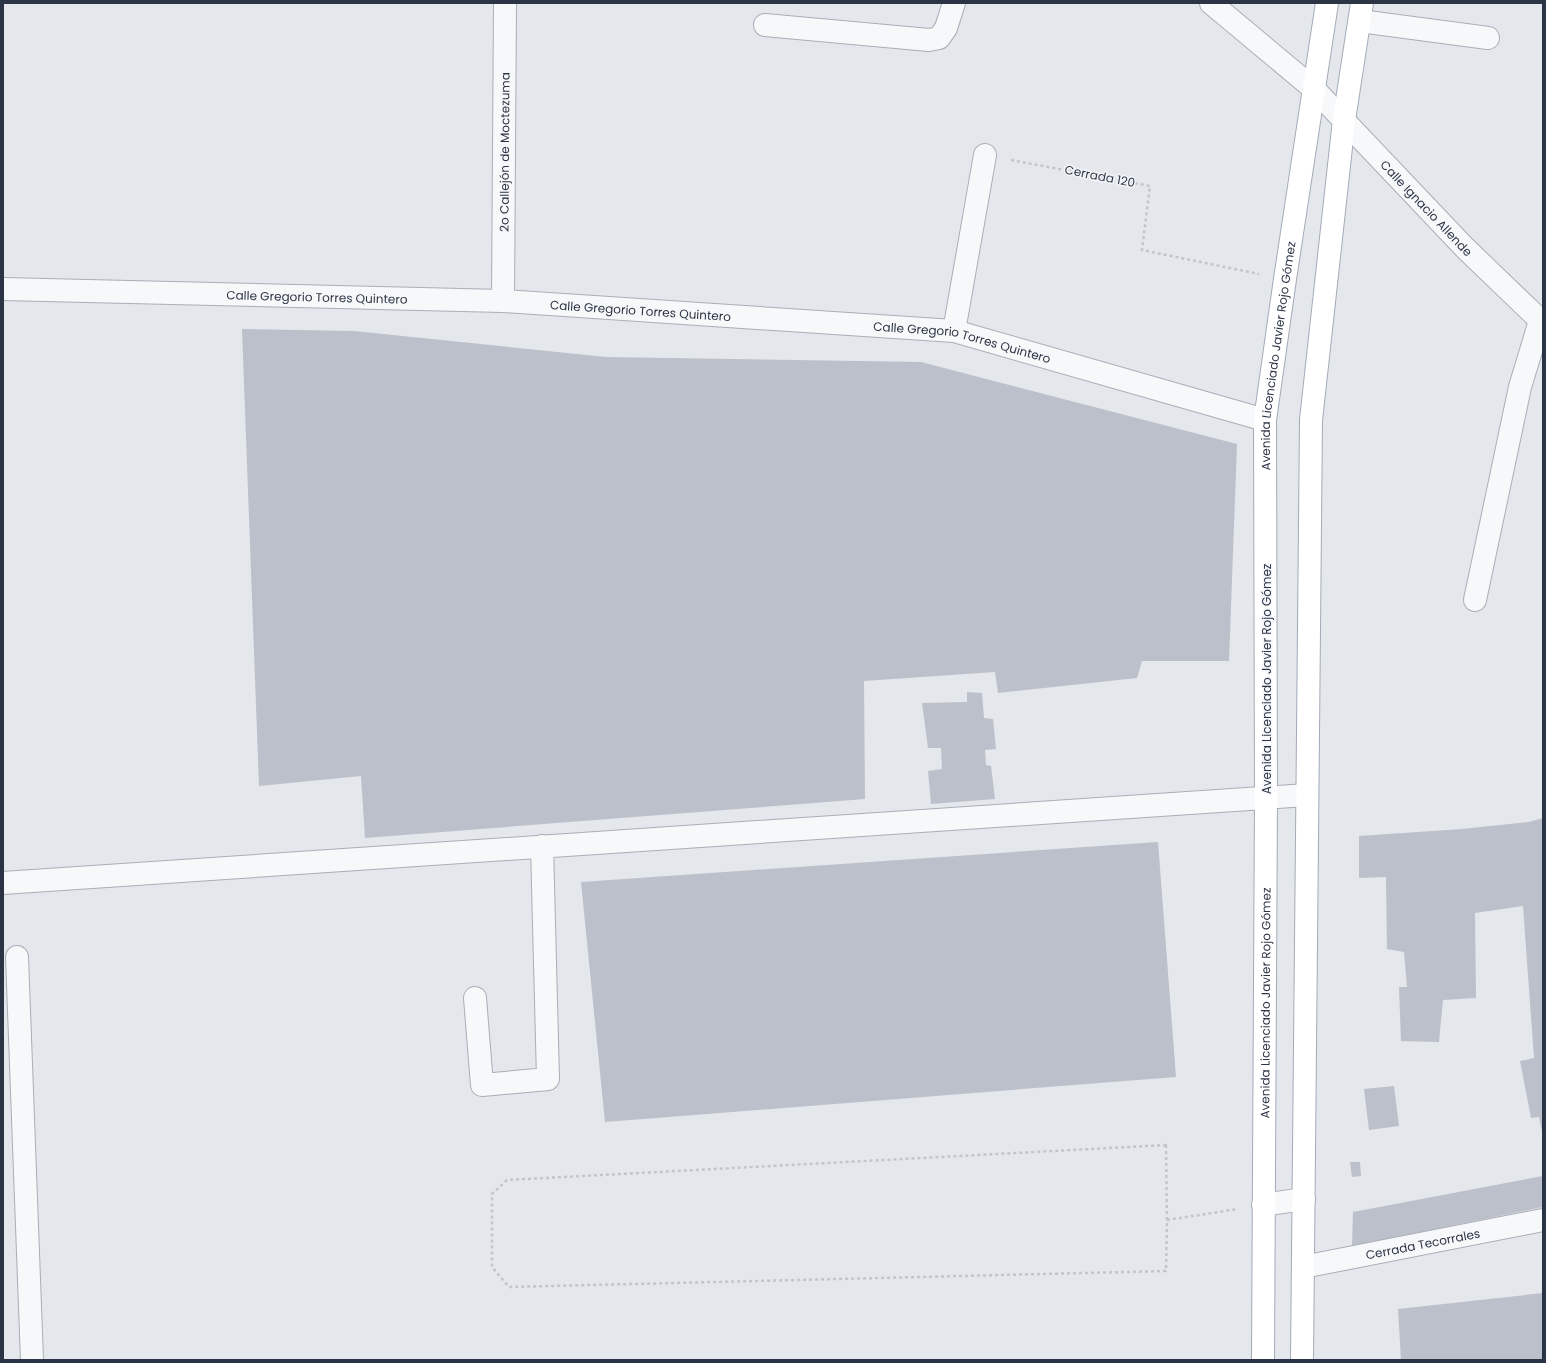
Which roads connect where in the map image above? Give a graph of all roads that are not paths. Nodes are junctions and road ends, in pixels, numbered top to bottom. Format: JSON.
{"nodes":[{"id":1,"x":505,"y":3,"type":"edge"},
{"id":2,"x":954,"y":3,"type":"edge"},
{"id":3,"x":1211,"y":3,"type":"edge"},
{"id":4,"x":1327,"y":3,"type":"edge"},
{"id":5,"x":1361,"y":12,"type":"edge"},
{"id":6,"x":765,"y":25,"type":"dead end"},
{"id":7,"x":1488,"y":38,"type":"dead end"},
{"id":8,"x":1314,"y":89,"type":"junction"},
{"id":9,"x":1344,"y":120,"type":"junction"},
{"id":10,"x":985,"y":154,"type":"road end"},
{"id":11,"x":3,"y":289,"type":"edge"},
{"id":12,"x":503,"y":301,"type":"junction"},
{"id":13,"x":1542,"y":322,"type":"edge"},
{"id":14,"x":954,"y":331,"type":"junction"},
{"id":15,"x":1265,"y":420,"type":"junction"},
{"id":16,"x":1476,"y":600,"type":"dead end"},
{"id":17,"x":1308,"y":795,"type":"junction"},
{"id":18,"x":1266,"y":797,"type":"junction"},
{"id":19,"x":542,"y":846,"type":"junction"},
{"id":20,"x":3,"y":883,"type":"edge"},
{"id":21,"x":17,"y":957,"type":"dead end"},
{"id":22,"x":475,"y":998,"type":"dead end"},
{"id":23,"x":1304,"y":1199,"type":"junction"},
{"id":24,"x":1263,"y":1205,"type":"junction"},
{"id":25,"x":1543,"y":1220,"type":"edge"},
{"id":26,"x":1303,"y":1267,"type":"junction"},
{"id":27,"x":32,"y":1360,"type":"edge"},
{"id":28,"x":1263,"y":1360,"type":"edge"},
{"id":29,"x":1302,"y":1360,"type":"edge"}],
"edges":[{"from":1,"to":12,"type":"street","name":"2o Callejón de Moctezuma"},
{"from":2,"to":6,"type":"street"},
{"from":3,"to":8,"type":"street","name":"Calle Ignacio Allende"},
{"from":4,"to":8,"type":"main road","name":"Avenida Licenciado Javier Rojo Gómez"},
{"from":5,"to":7,"type":"street"},
{"from":5,"to":9,"type":"main road"},
{"from":8,"to":9,"type":"street","name":"Calle Ignacio Allende"},
{"from":8,"to":15,"type":"main road","name":"Avenida Licenciado Javier Rojo Gómez"},
{"from":9,"to":13,"type":"street","name":"Calle Ignacio Allende"},
{"from":9,"to":17,"type":"main road"},
{"from":10,"to":14,"type":"street"},
{"from":11,"to":12,"type":"street","name":"Calle Gregorio Torres Quintero"},
{"from":12,"to":14,"type":"street","name":"Calle Gregorio Torres Quintero"},
{"from":13,"to":16,"type":"street"},
{"from":14,"to":15,"type":"street","name":"Calle Gregorio Torres Quintero"},
{"from":15,"to":18,"type":"main road","name":"Avenida Licenciado Javier Rojo Gómez"},
{"from":17,"to":18,"type":"street"},
{"from":17,"to":23,"type":"main road"},
{"from":18,"to":19,"type":"street"},
{"from":18,"to":24,"type":"main road","name":"Avenida Licenciado Javier Rojo Gómez"},
{"from":19,"to":20,"type":"street"},
{"from":19,"to":22,"type":"street"},
{"from":21,"to":27,"type":"street"},
{"from":23,"to":24,"type":"street"},
{"from":23,"to":26,"type":"main road"},
{"from":24,"to":28,"type":"main road","name":"Avenida Licenciado Javier Rojo Gómez"},
{"from":25,"to":26,"type":"street","name":"Cerrada Tecorrales"},
{"from":26,"to":29,"type":"main road"}]}
